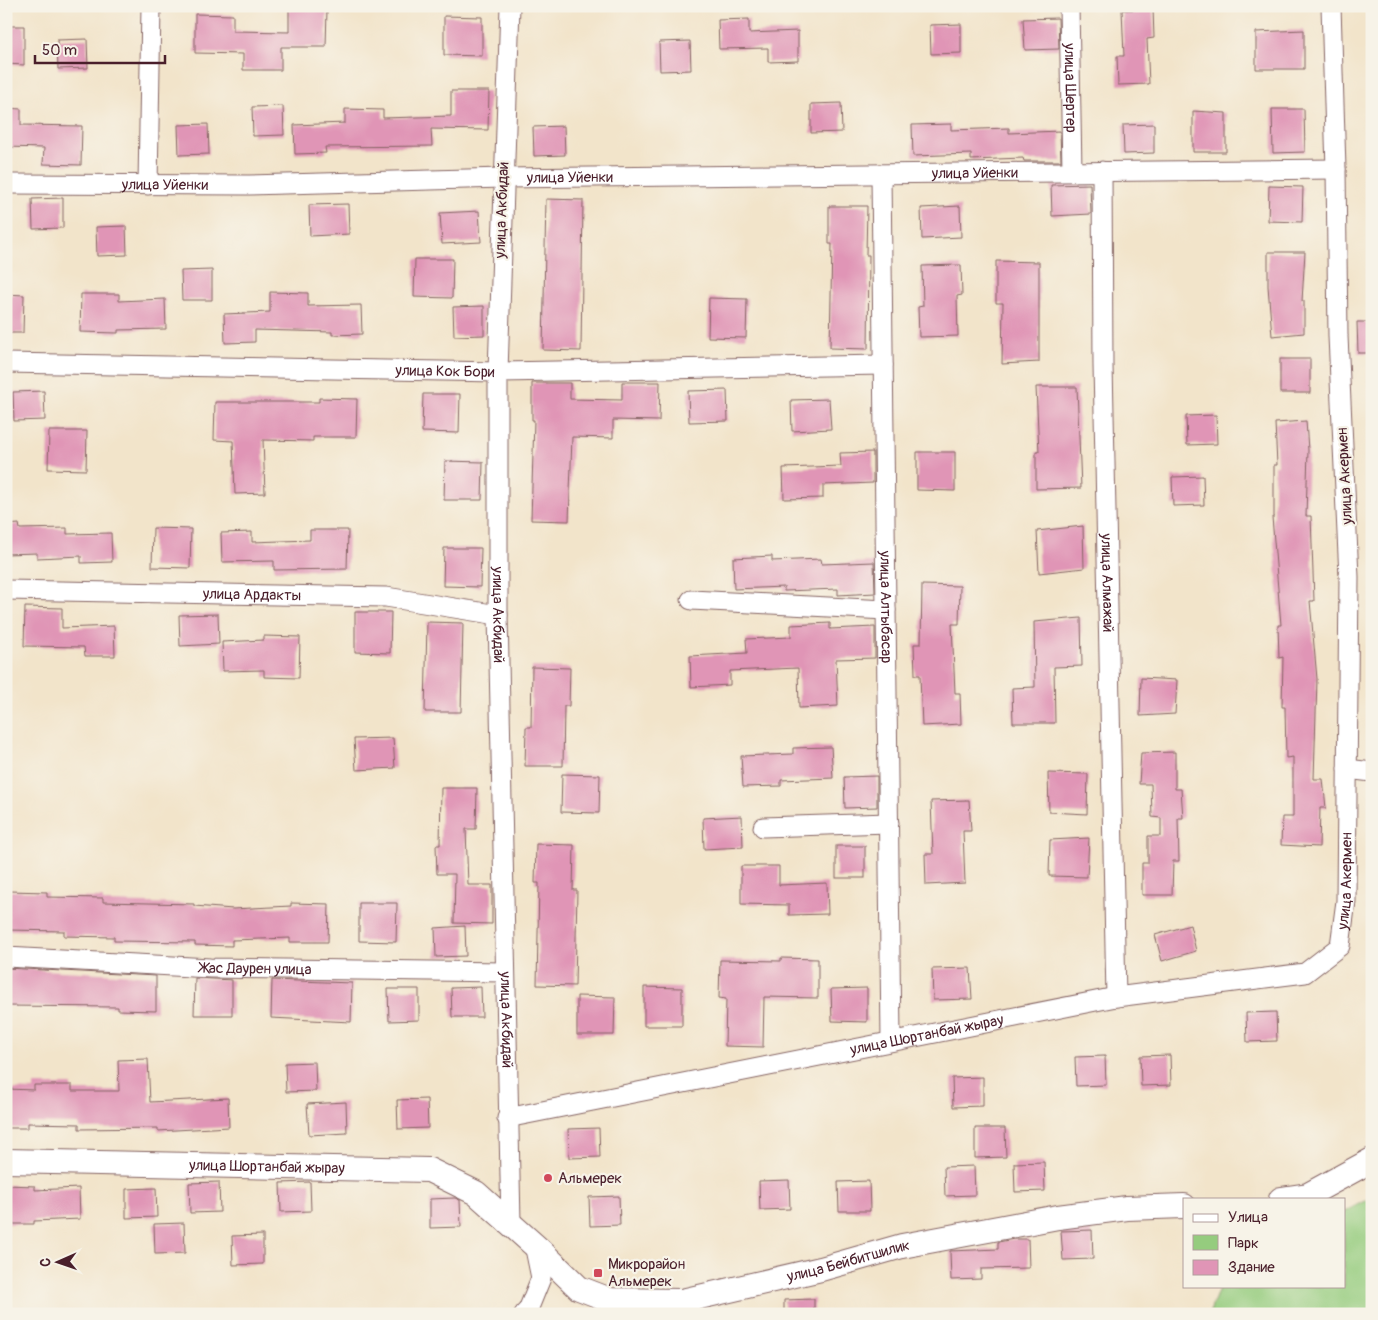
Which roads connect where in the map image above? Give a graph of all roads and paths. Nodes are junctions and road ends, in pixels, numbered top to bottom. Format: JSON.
{"nodes":[{"id":1,"x":151,"y":6,"type":"edge"},
{"id":2,"x":510,"y":6,"type":"edge"},
{"id":3,"x":1069,"y":6,"type":"edge"},
{"id":4,"x":1331,"y":6,"type":"edge"},
{"id":5,"x":1336,"y":169,"type":"junction"},
{"id":6,"x":1072,"y":171,"type":"junction"},
{"id":7,"x":1102,"y":171,"type":"junction"},
{"id":8,"x":881,"y":175,"type":"junction"},
{"id":9,"x":503,"y":178,"type":"junction"},
{"id":10,"x":6,"y":184,"type":"edge"},
{"id":11,"x":148,"y":185,"type":"junction"},
{"id":12,"x":6,"y":364,"type":"edge"},
{"id":13,"x":883,"y":365,"type":"junction"},
{"id":14,"x":498,"y":372,"type":"junction"},
{"id":15,"x":6,"y":590,"type":"edge"},
{"id":16,"x":691,"y":600,"type":"dead end"},
{"id":17,"x":886,"y":610,"type":"junction"},
{"id":18,"x":498,"y":615,"type":"junction"},
{"id":19,"x":1348,"y":769,"type":"junction"},
{"id":20,"x":1372,"y":772,"type":"edge"},
{"id":21,"x":889,"y":823,"type":"junction"},
{"id":22,"x":763,"y":827,"type":"dead end"},
{"id":23,"x":1340,"y":946,"type":"joint"},
{"id":24,"x":6,"y":957,"type":"edge"},
{"id":25,"x":504,"y":972,"type":"junction"},
{"id":26,"x":1116,"y":997,"type":"junction"},
{"id":27,"x":891,"y":1041,"type":"junction"},
{"id":28,"x":507,"y":1118,"type":"junction"},
{"id":29,"x":1372,"y":1160,"type":"edge"},
{"id":30,"x":6,"y":1161,"type":"edge"},
{"id":31,"x":1288,"y":1198,"type":"edge"},
{"id":32,"x":1183,"y":1206,"type":"edge"},
{"id":33,"x":511,"y":1223,"type":"junction"},
{"id":34,"x":534,"y":1244,"type":"junction"},
{"id":35,"x":524,"y":1314,"type":"edge"}],
"edges":[{"from":1,"to":11,"type":"street"},
{"from":2,"to":9,"type":"street","name":"улица Акбидай"},
{"from":3,"to":6,"type":"street","name":"улица Шертер"},
{"from":4,"to":5,"type":"street","name":"улица Акермен"},
{"from":5,"to":7,"type":"street","name":"улица Уйенки"},
{"from":5,"to":19,"type":"street","name":"улица Акермен"},
{"from":6,"to":7,"type":"street","name":"улица Уйенки"},
{"from":6,"to":8,"type":"street","name":"улица Уйенки"},
{"from":7,"to":26,"type":"street","name":"улица Алмажай"},
{"from":8,"to":9,"type":"street","name":"улица Уйенки"},
{"from":8,"to":13,"type":"street","name":"улица Алтыбасар"},
{"from":9,"to":11,"type":"street","name":"улица Уйенки"},
{"from":9,"to":14,"type":"street","name":"улица Акбидай"},
{"from":10,"to":11,"type":"street","name":"улица Уйенки"},
{"from":12,"to":14,"type":"street","name":"улица Кок Бори"},
{"from":13,"to":14,"type":"street","name":"улица Кок Бори"},
{"from":13,"to":17,"type":"street","name":"улица Алтыбасар"},
{"from":14,"to":18,"type":"street","name":"улица Акбидай"},
{"from":15,"to":18,"type":"street","name":"улица Ардакты"},
{"from":16,"to":17,"type":"street"},
{"from":17,"to":21,"type":"street","name":"улица Алтыбасар"},
{"from":18,"to":25,"type":"street","name":"улица Акбидай"},
{"from":19,"to":20,"type":"street"},
{"from":19,"to":23,"type":"street","name":"улица Акермен"},
{"from":21,"to":22,"type":"street"},
{"from":21,"to":27,"type":"street","name":"улица Алтыбасар"},
{"from":23,"to":26,"type":"street","name":"улица Шортанбай жырау"},
{"from":24,"to":25,"type":"street","name":"Жас Даурен улица"},
{"from":25,"to":28,"type":"street","name":"улица Акбидай"},
{"from":26,"to":27,"type":"street","name":"улица Шортанбай жырау"},
{"from":27,"to":28,"type":"street","name":"улица Шортанбай жырау"},
{"from":28,"to":33,"type":"street","name":"улица Акбидай"},
{"from":29,"to":31,"type":"street"},
{"from":30,"to":33,"type":"street","name":"улица Шортанбай жырау"},
{"from":32,"to":34,"type":"street","name":"улица Бейбитшилик"},
{"from":33,"to":34,"type":"street","name":"улица Бейбитшилик"},
{"from":34,"to":35,"type":"street"}]}
